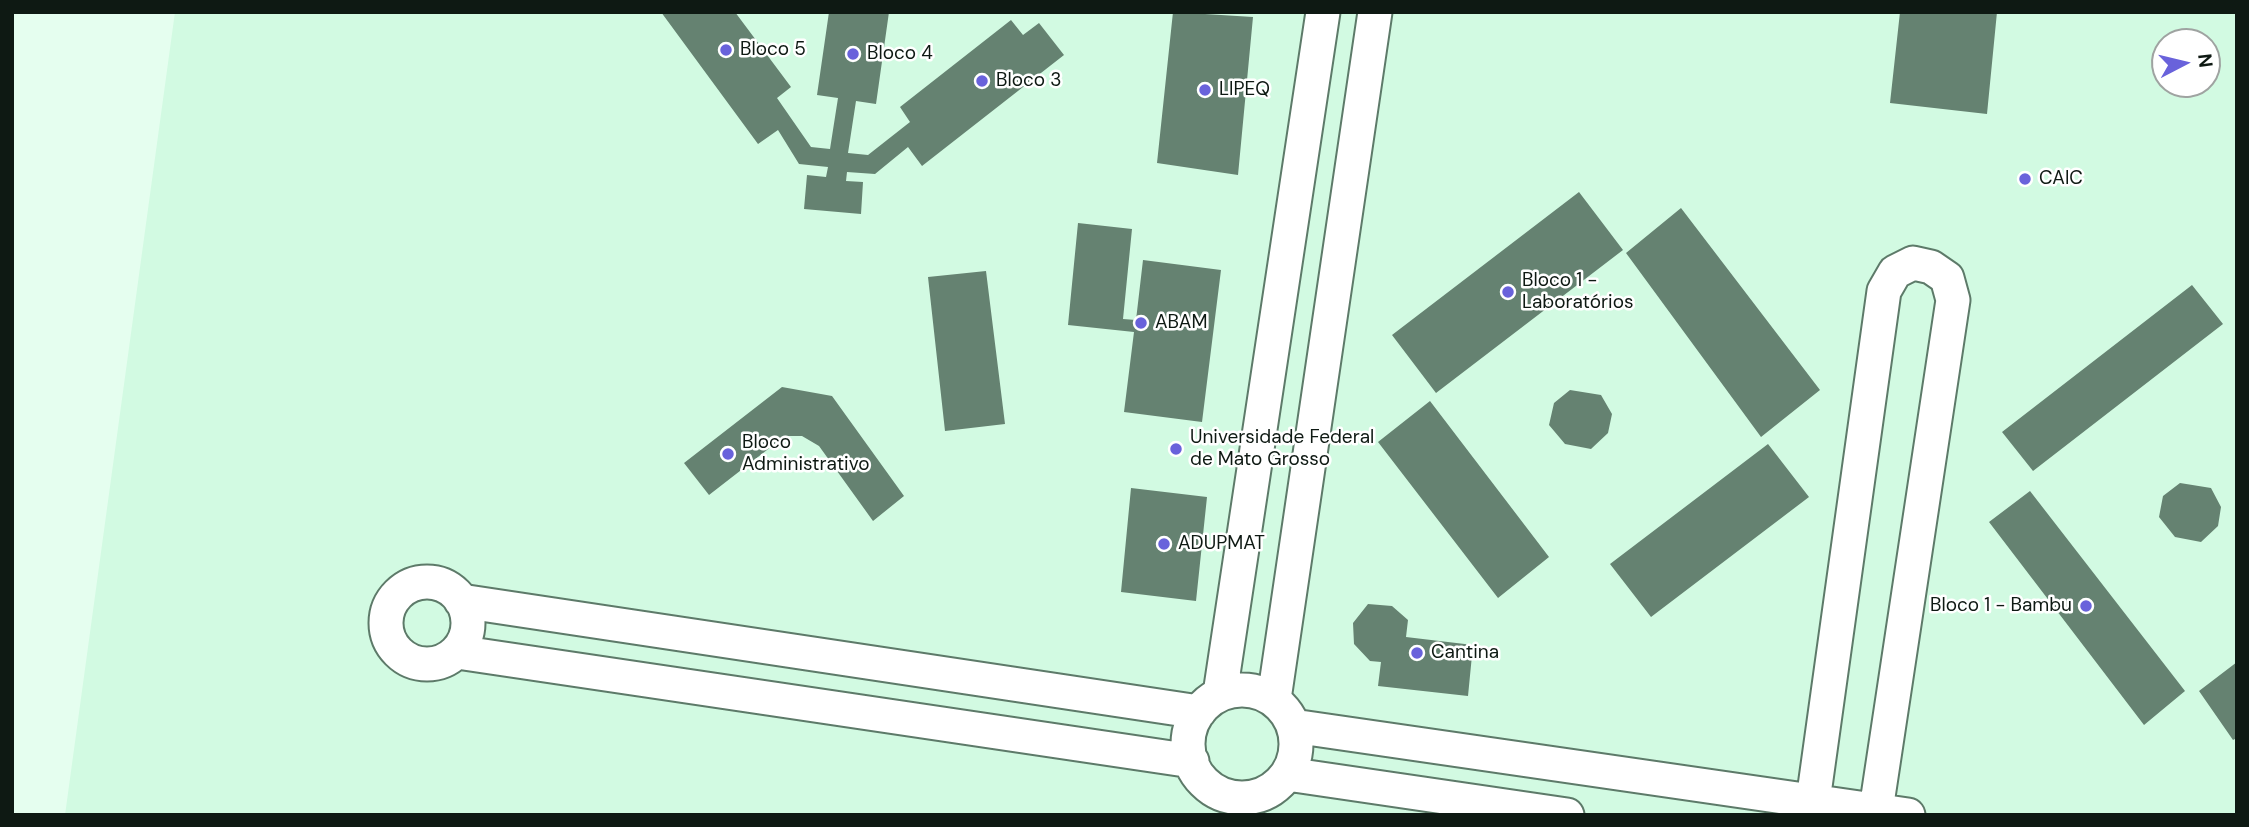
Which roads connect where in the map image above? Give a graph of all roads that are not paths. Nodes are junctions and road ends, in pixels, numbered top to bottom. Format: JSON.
{"nodes":[{"id":1,"x":1323,"y":12,"type":"edge"},
{"id":2,"x":1375,"y":12,"type":"edge"},
{"id":3,"x":461,"y":601,"type":"junction"},
{"id":4,"x":457,"y":652,"type":"junction"},
{"id":5,"x":1274,"y":699,"type":"junction"},
{"id":6,"x":1210,"y":703,"type":"junction"},
{"id":7,"x":1293,"y":726,"type":"junction"},
{"id":8,"x":1192,"y":761,"type":"junction"},
{"id":9,"x":1287,"y":774,"type":"junction"},
{"id":10,"x":1813,"y":801,"type":"junction"},
{"id":11,"x":1892,"y":813,"type":"edge"},
{"id":12,"x":1567,"y":815,"type":"edge"}],
"edges":[{"from":1,"to":6,"type":"lane"},
{"from":2,"to":5,"type":"lane"},
{"from":3,"to":4,"type":"lane"},
{"from":3,"to":4,"type":"lane"},
{"from":3,"to":6,"type":"lane"},
{"from":4,"to":8,"type":"lane"},
{"from":5,"to":6,"type":"lane"},
{"from":5,"to":7,"type":"lane"},
{"from":6,"to":8,"type":"lane"},
{"from":7,"to":9,"type":"lane"},
{"from":7,"to":10,"type":"lane"},
{"from":8,"to":9,"type":"lane"},
{"from":9,"to":12,"type":"lane"},
{"from":10,"to":11,"type":"lane"},
{"from":10,"to":11,"type":"lane"}]}
